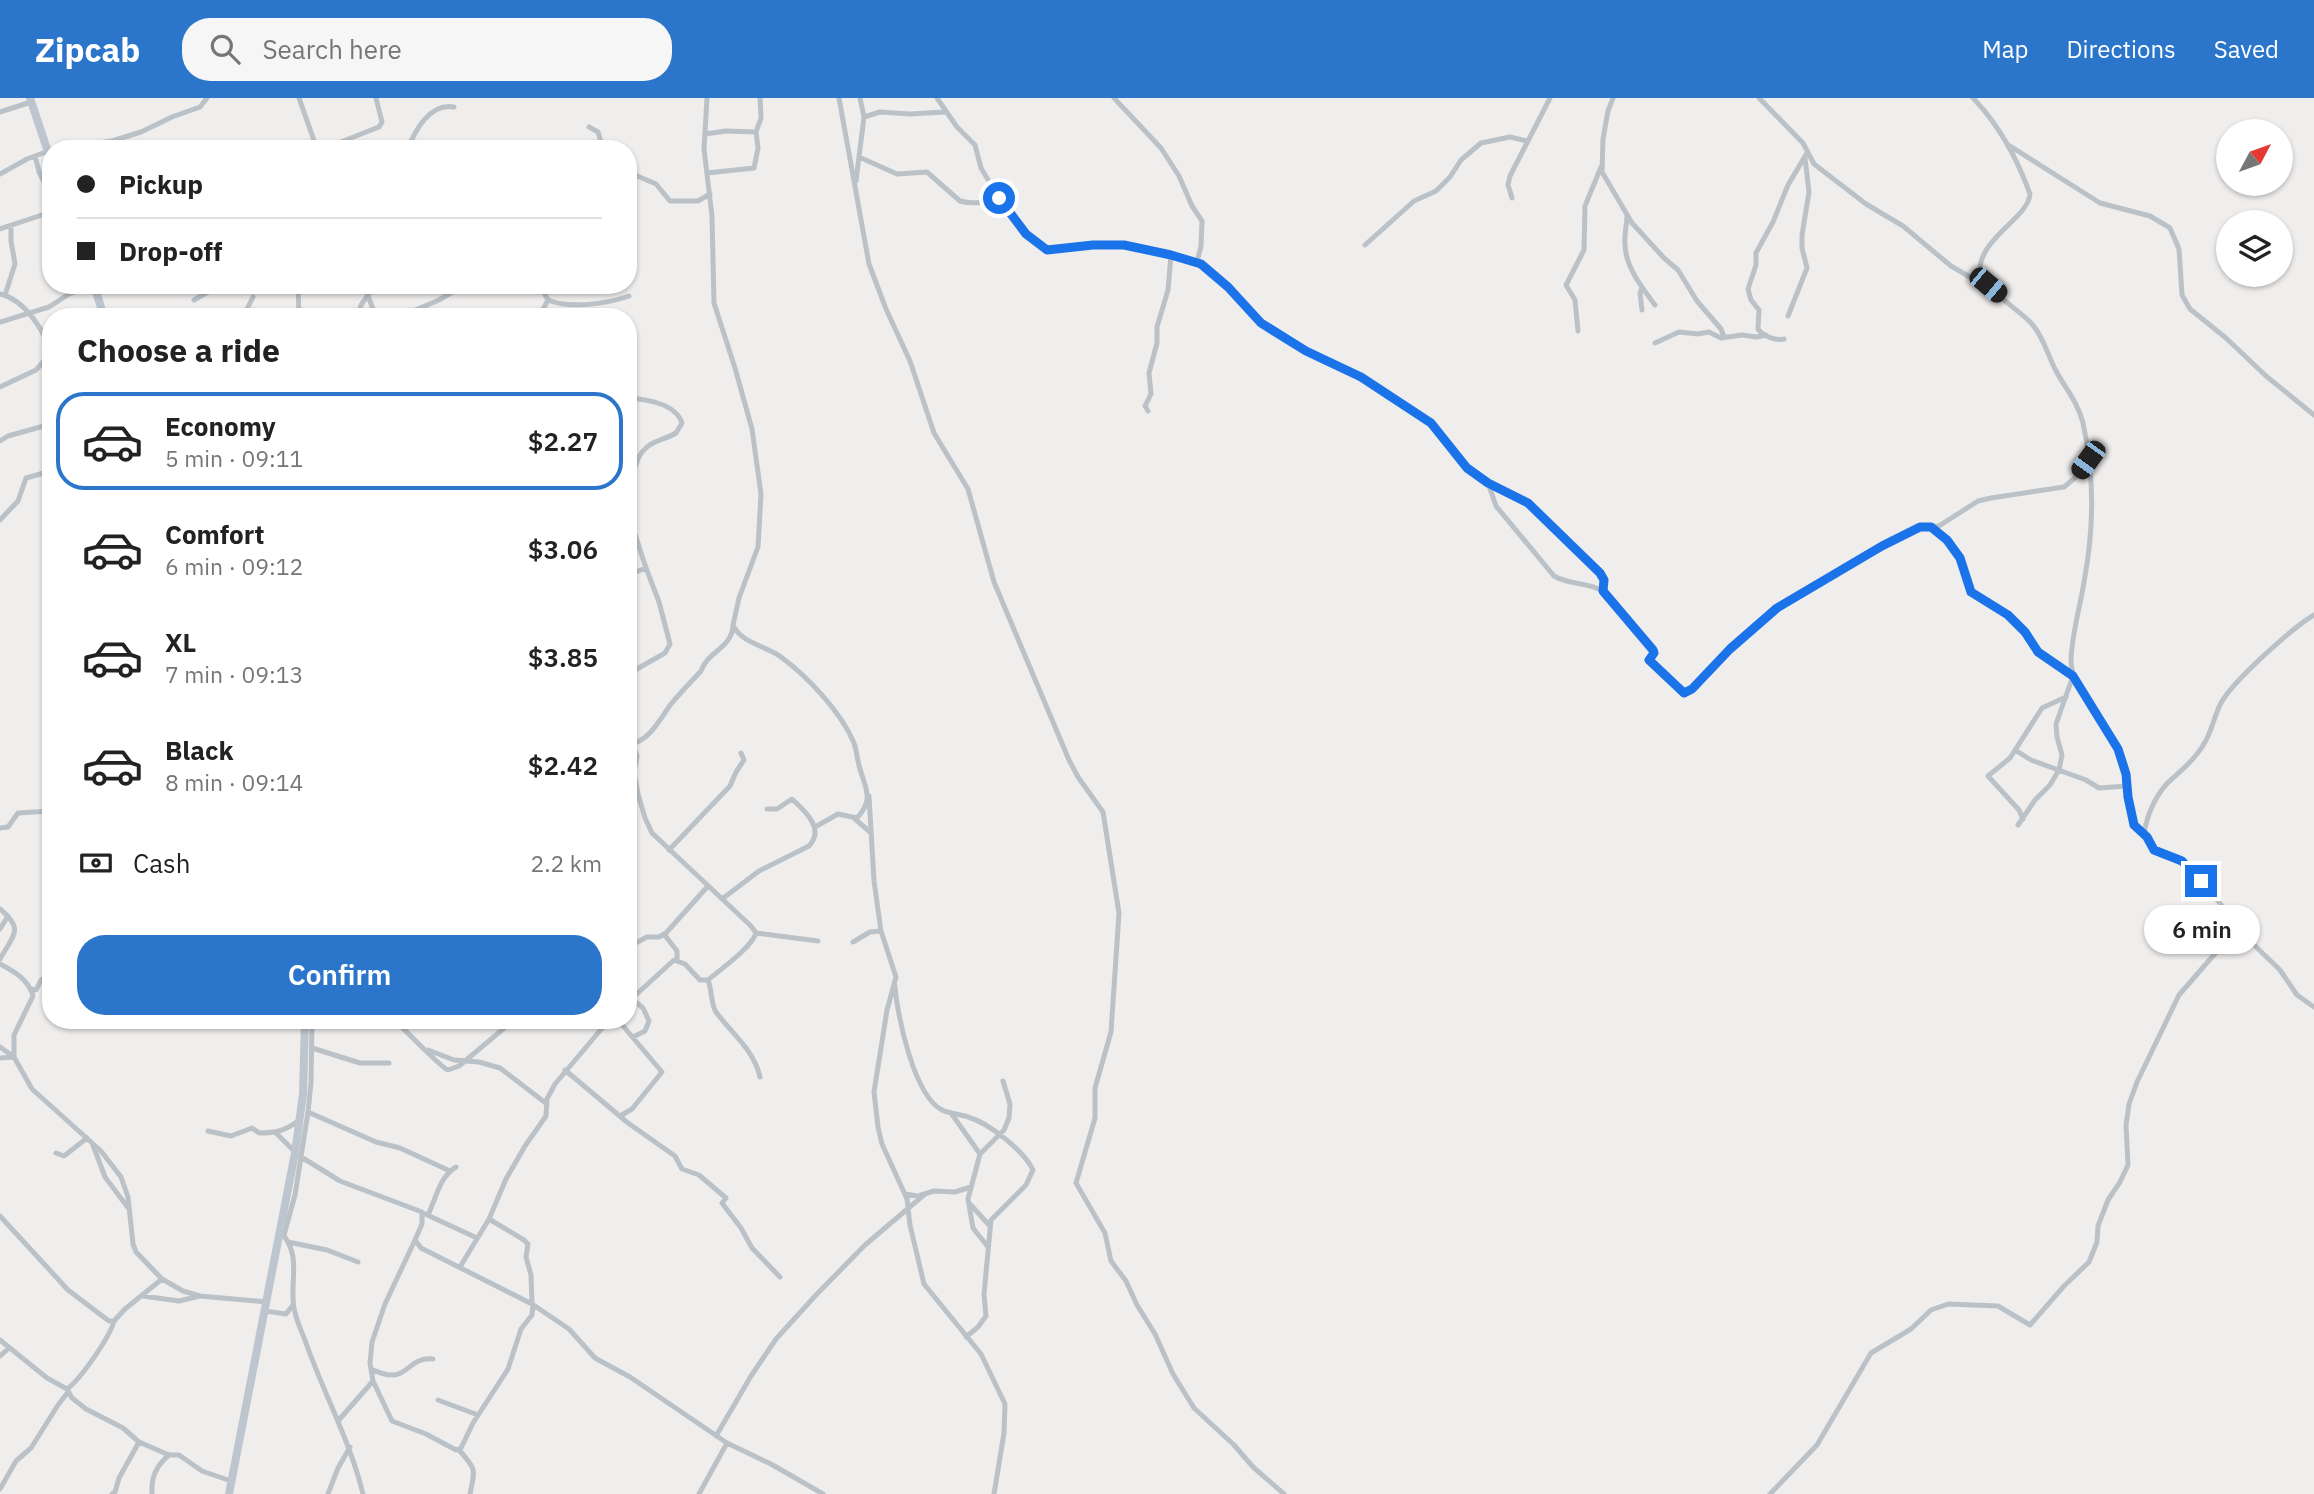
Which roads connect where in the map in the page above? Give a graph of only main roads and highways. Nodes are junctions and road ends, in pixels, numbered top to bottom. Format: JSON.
{"nodes":[{"id":1,"x":30,"y":100,"type":"edge"},
{"id":2,"x":45,"y":140,"type":"edge"},
{"id":3,"x":305,"y":1029,"type":"edge"},
{"id":4,"x":232,"y":1494,"type":"edge"}],
"edges":[{"from":1,"to":2,"type":"main road"},
{"from":3,"to":4,"type":"main road"}]}
